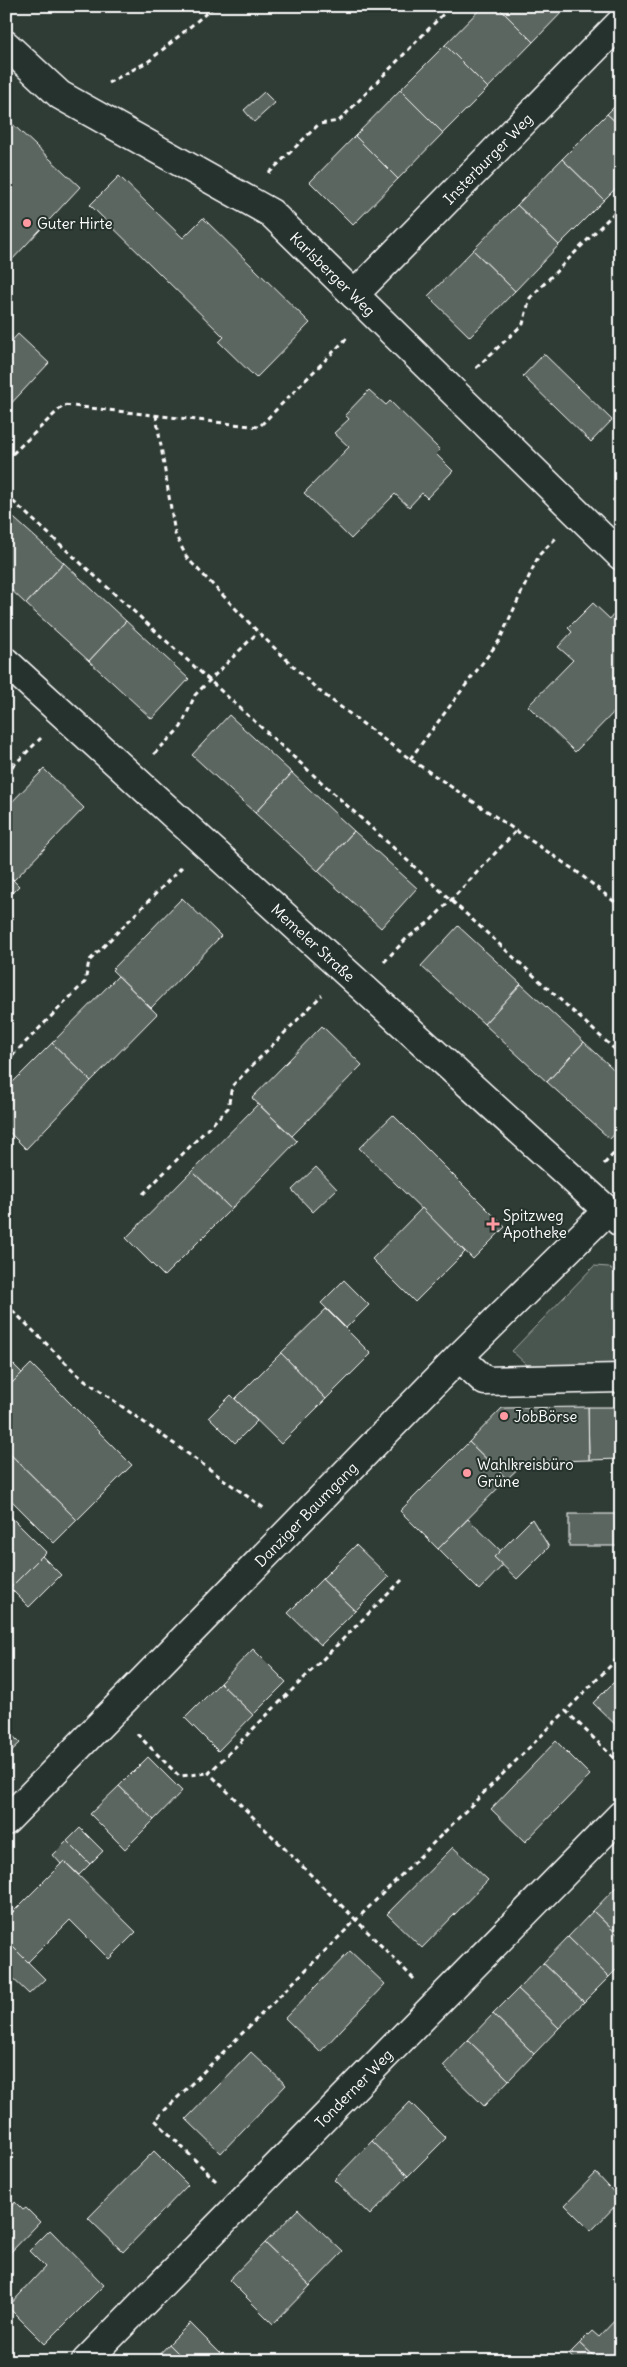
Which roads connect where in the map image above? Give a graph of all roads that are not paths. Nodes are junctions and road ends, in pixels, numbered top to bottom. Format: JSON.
{"nodes":[{"id":1,"x":621,"y":22,"type":"edge"},
{"id":2,"x":6,"y":45,"type":"edge"},
{"id":3,"x":363,"y":304,"type":"junction"},
{"id":4,"x":621,"y":556,"type":"edge"},
{"id":5,"x":6,"y":662,"type":"edge"},
{"id":6,"x":614,"y":1217,"type":"edge"},
{"id":7,"x":459,"y":1357,"type":"junction"},
{"id":8,"x":621,"y":1378,"type":"edge"},
{"id":9,"x":621,"y":1815,"type":"edge"},
{"id":10,"x":6,"y":1821,"type":"edge"},
{"id":11,"x":86,"y":2361,"type":"edge"}],
"edges":[{"from":1,"to":3,"type":"street","name":"Insterburger Weg"},
{"from":2,"to":3,"type":"street","name":"Karlsberger Weg"},
{"from":3,"to":4,"type":"street","name":"Karlsberger Weg"},
{"from":5,"to":6,"type":"street","name":"Memeler Straße"},
{"from":6,"to":7,"type":"street","name":"Danziger Baumgang"},
{"from":7,"to":8,"type":"street"},
{"from":7,"to":10,"type":"street","name":"Danziger Baumgang"},
{"from":9,"to":11,"type":"street","name":"Tonderner Weg"}]}
